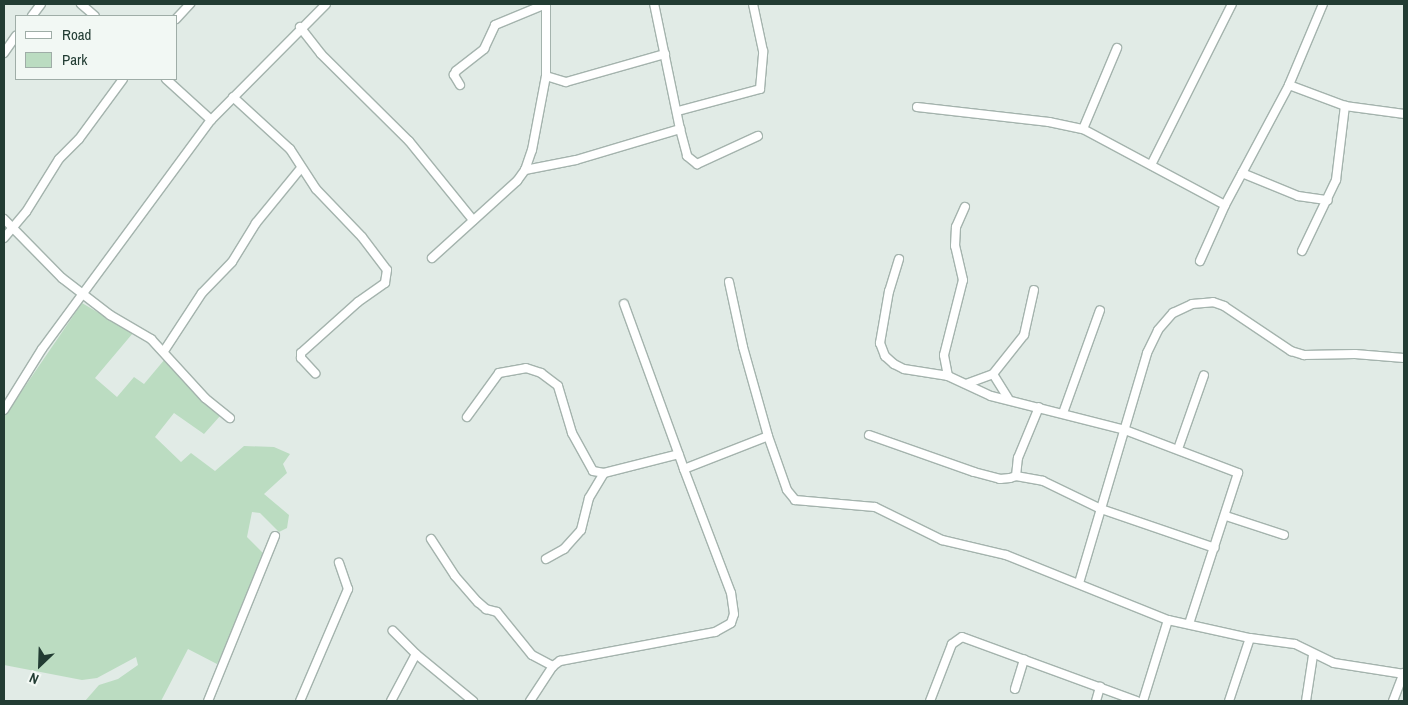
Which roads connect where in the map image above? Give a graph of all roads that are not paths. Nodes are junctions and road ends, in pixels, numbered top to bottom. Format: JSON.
{"nodes":[{"id":1,"x":41,"y":4,"type":"edge"},
{"id":2,"x":81,"y":4,"type":"edge"},
{"id":3,"x":190,"y":4,"type":"edge"},
{"id":4,"x":326,"y":4,"type":"edge"},
{"id":5,"x":546,"y":4,"type":"edge"},
{"id":6,"x":654,"y":4,"type":"edge"},
{"id":7,"x":753,"y":4,"type":"edge"},
{"id":8,"x":1232,"y":4,"type":"edge"},
{"id":9,"x":1323,"y":4,"type":"edge"},
{"id":10,"x":33,"y":15,"type":"edge"},
{"id":11,"x":94,"y":15,"type":"edge"},
{"id":12,"x":178,"y":17,"type":"edge"},
{"id":13,"x":300,"y":27,"type":"junction"},
{"id":14,"x":15,"y":37,"type":"edge"},
{"id":15,"x":1116,"y":48,"type":"dead end"},
{"id":16,"x":4,"y":53,"type":"edge"},
{"id":17,"x":665,"y":54,"type":"junction"},
{"id":18,"x":546,"y":76,"type":"junction"},
{"id":19,"x":122,"y":80,"type":"edge"},
{"id":20,"x":167,"y":80,"type":"edge"},
{"id":21,"x":460,"y":85,"type":"dead end"},
{"id":22,"x":1288,"y":85,"type":"junction"},
{"id":23,"x":233,"y":97,"type":"junction"},
{"id":24,"x":1345,"y":106,"type":"junction"},
{"id":25,"x":917,"y":108,"type":"dead end"},
{"id":26,"x":678,"y":111,"type":"junction"},
{"id":27,"x":1404,"y":114,"type":"edge"},
{"id":28,"x":211,"y":120,"type":"junction"},
{"id":29,"x":680,"y":129,"type":"junction"},
{"id":30,"x":1083,"y":129,"type":"junction"},
{"id":31,"x":758,"y":136,"type":"dead end"},
{"id":32,"x":1152,"y":165,"type":"junction"},
{"id":33,"x":301,"y":168,"type":"junction"},
{"id":34,"x":525,"y":170,"type":"junction"},
{"id":35,"x":1242,"y":173,"type":"junction"},
{"id":36,"x":1328,"y":200,"type":"junction"},
{"id":37,"x":1225,"y":205,"type":"junction"},
{"id":38,"x":965,"y":207,"type":"dead end"},
{"id":39,"x":4,"y":219,"type":"edge"},
{"id":40,"x":473,"y":220,"type":"junction"},
{"id":41,"x":13,"y":226,"type":"junction"},
{"id":42,"x":4,"y":238,"type":"edge"},
{"id":43,"x":1302,"y":251,"type":"dead end"},
{"id":44,"x":432,"y":258,"type":"dead end"},
{"id":45,"x":899,"y":259,"type":"dead end"},
{"id":46,"x":1200,"y":261,"type":"dead end"},
{"id":47,"x":729,"y":282,"type":"dead end"},
{"id":48,"x":1034,"y":290,"type":"dead end"},
{"id":49,"x":83,"y":294,"type":"junction"},
{"id":50,"x":624,"y":304,"type":"dead end"},
{"id":51,"x":1100,"y":310,"type":"dead end"},
{"id":52,"x":164,"y":351,"type":"junction"},
{"id":53,"x":1404,"y":358,"type":"edge"},
{"id":54,"x":315,"y":373,"type":"dead end"},
{"id":55,"x":993,"y":374,"type":"junction"},
{"id":56,"x":1204,"y":375,"type":"dead end"},
{"id":57,"x":948,"y":376,"type":"junction"},
{"id":58,"x":966,"y":384,"type":"junction"},
{"id":59,"x":1008,"y":398,"type":"junction"},
{"id":60,"x":1040,"y":407,"type":"junction"},
{"id":61,"x":4,"y":410,"type":"edge"},
{"id":62,"x":1063,"y":412,"type":"junction"},
{"id":63,"x":467,"y":417,"type":"dead end"},
{"id":64,"x":230,"y":418,"type":"dead end"},
{"id":65,"x":1124,"y":430,"type":"junction"},
{"id":66,"x":869,"y":435,"type":"dead end"},
{"id":67,"x":768,"y":436,"type":"junction"},
{"id":68,"x":1178,"y":449,"type":"junction"},
{"id":69,"x":679,"y":454,"type":"junction"},
{"id":70,"x":684,"y":468,"type":"junction"},
{"id":71,"x":604,"y":473,"type":"junction"},
{"id":72,"x":1016,"y":476,"type":"junction"},
{"id":73,"x":1101,"y":509,"type":"junction"},
{"id":74,"x":1226,"y":516,"type":"junction"},
{"id":75,"x":1284,"y":535,"type":"dead end"},
{"id":76,"x":275,"y":536,"type":"dead end"},
{"id":77,"x":431,"y":539,"type":"dead end"},
{"id":78,"x":1215,"y":548,"type":"junction"},
{"id":79,"x":546,"y":559,"type":"dead end"},
{"id":80,"x":339,"y":563,"type":"dead end"},
{"id":81,"x":1079,"y":583,"type":"junction"},
{"id":82,"x":1168,"y":620,"type":"junction"},
{"id":83,"x":1189,"y":624,"type":"junction"},
{"id":84,"x":393,"y":631,"type":"dead end"},
{"id":85,"x":1250,"y":638,"type":"junction"},
{"id":86,"x":416,"y":654,"type":"junction"},
{"id":87,"x":1313,"y":656,"type":"junction"},
{"id":88,"x":1024,"y":659,"type":"junction"},
{"id":89,"x":553,"y":666,"type":"junction"},
{"id":90,"x":1404,"y":673,"type":"edge"},
{"id":91,"x":1014,"y":688,"type":"dead end"},
{"id":92,"x":1100,"y":688,"type":"junction"},
{"id":93,"x":208,"y":701,"type":"edge"},
{"id":94,"x":300,"y":701,"type":"edge"},
{"id":95,"x":391,"y":701,"type":"edge"},
{"id":96,"x":473,"y":701,"type":"edge"},
{"id":97,"x":530,"y":701,"type":"edge"},
{"id":98,"x":930,"y":701,"type":"edge"},
{"id":99,"x":1096,"y":701,"type":"edge"},
{"id":100,"x":1137,"y":701,"type":"edge"},
{"id":101,"x":1143,"y":701,"type":"edge"},
{"id":102,"x":1229,"y":701,"type":"edge"},
{"id":103,"x":1306,"y":701,"type":"edge"},
{"id":104,"x":1393,"y":701,"type":"edge"}],
"edges":[{"from":1,"to":10,"type":"street"},
{"from":2,"to":11,"type":"street"},
{"from":3,"to":12,"type":"street"},
{"from":4,"to":13,"type":"street"},
{"from":5,"to":18,"type":"street"},
{"from":5,"to":21,"type":"street"},
{"from":6,"to":17,"type":"street"},
{"from":7,"to":26,"type":"street"},
{"from":8,"to":32,"type":"street"},
{"from":9,"to":22,"type":"street"},
{"from":13,"to":23,"type":"street"},
{"from":13,"to":40,"type":"street"},
{"from":14,"to":16,"type":"street"},
{"from":15,"to":30,"type":"street"},
{"from":17,"to":18,"type":"street"},
{"from":17,"to":26,"type":"street"},
{"from":18,"to":34,"type":"street"},
{"from":19,"to":41,"type":"street"},
{"from":20,"to":28,"type":"street"},
{"from":22,"to":24,"type":"street"},
{"from":22,"to":35,"type":"street"},
{"from":23,"to":28,"type":"street"},
{"from":23,"to":33,"type":"street"},
{"from":24,"to":27,"type":"street"},
{"from":24,"to":36,"type":"street"},
{"from":25,"to":30,"type":"street"},
{"from":26,"to":29,"type":"street"},
{"from":28,"to":49,"type":"street"},
{"from":29,"to":31,"type":"street"},
{"from":29,"to":34,"type":"street"},
{"from":30,"to":32,"type":"street"},
{"from":32,"to":37,"type":"street"},
{"from":33,"to":52,"type":"street"},
{"from":33,"to":54,"type":"street"},
{"from":34,"to":40,"type":"street"},
{"from":35,"to":36,"type":"street"},
{"from":35,"to":37,"type":"street"},
{"from":36,"to":43,"type":"street"},
{"from":37,"to":46,"type":"street"},
{"from":38,"to":57,"type":"street"},
{"from":39,"to":41,"type":"street"},
{"from":40,"to":44,"type":"street"},
{"from":41,"to":42,"type":"street"},
{"from":41,"to":49,"type":"street"},
{"from":45,"to":57,"type":"street"},
{"from":47,"to":67,"type":"street"},
{"from":48,"to":55,"type":"street"},
{"from":49,"to":52,"type":"street"},
{"from":49,"to":61,"type":"street"},
{"from":50,"to":69,"type":"street"},
{"from":51,"to":62,"type":"street"},
{"from":52,"to":64,"type":"street"},
{"from":53,"to":65,"type":"street"},
{"from":55,"to":58,"type":"street"},
{"from":55,"to":59,"type":"street"},
{"from":56,"to":68,"type":"street"},
{"from":57,"to":58,"type":"street"},
{"from":58,"to":59,"type":"street"},
{"from":59,"to":60,"type":"street"},
{"from":60,"to":62,"type":"street"},
{"from":60,"to":72,"type":"street"},
{"from":62,"to":65,"type":"street"},
{"from":63,"to":71,"type":"street"},
{"from":65,"to":68,"type":"street"},
{"from":65,"to":73,"type":"street"},
{"from":66,"to":72,"type":"street"},
{"from":67,"to":70,"type":"street"},
{"from":67,"to":81,"type":"street"},
{"from":68,"to":74,"type":"street"},
{"from":69,"to":70,"type":"street"},
{"from":69,"to":71,"type":"street"},
{"from":70,"to":89,"type":"street"},
{"from":71,"to":79,"type":"street"},
{"from":72,"to":73,"type":"street"},
{"from":73,"to":78,"type":"street"},
{"from":73,"to":81,"type":"street"},
{"from":74,"to":75,"type":"street"},
{"from":74,"to":78,"type":"street"},
{"from":76,"to":93,"type":"street"},
{"from":77,"to":89,"type":"street"},
{"from":78,"to":83,"type":"street"},
{"from":80,"to":94,"type":"street"},
{"from":81,"to":82,"type":"street"},
{"from":82,"to":83,"type":"street"},
{"from":82,"to":101,"type":"street"},
{"from":83,"to":85,"type":"street"},
{"from":84,"to":86,"type":"street"},
{"from":85,"to":87,"type":"street"},
{"from":85,"to":102,"type":"street"},
{"from":86,"to":95,"type":"street"},
{"from":86,"to":96,"type":"street"},
{"from":87,"to":90,"type":"street"},
{"from":87,"to":103,"type":"street"},
{"from":88,"to":91,"type":"street"},
{"from":88,"to":92,"type":"street"},
{"from":88,"to":98,"type":"street"},
{"from":89,"to":97,"type":"street"},
{"from":90,"to":104,"type":"street"},
{"from":92,"to":99,"type":"street"},
{"from":92,"to":100,"type":"street"}]}
